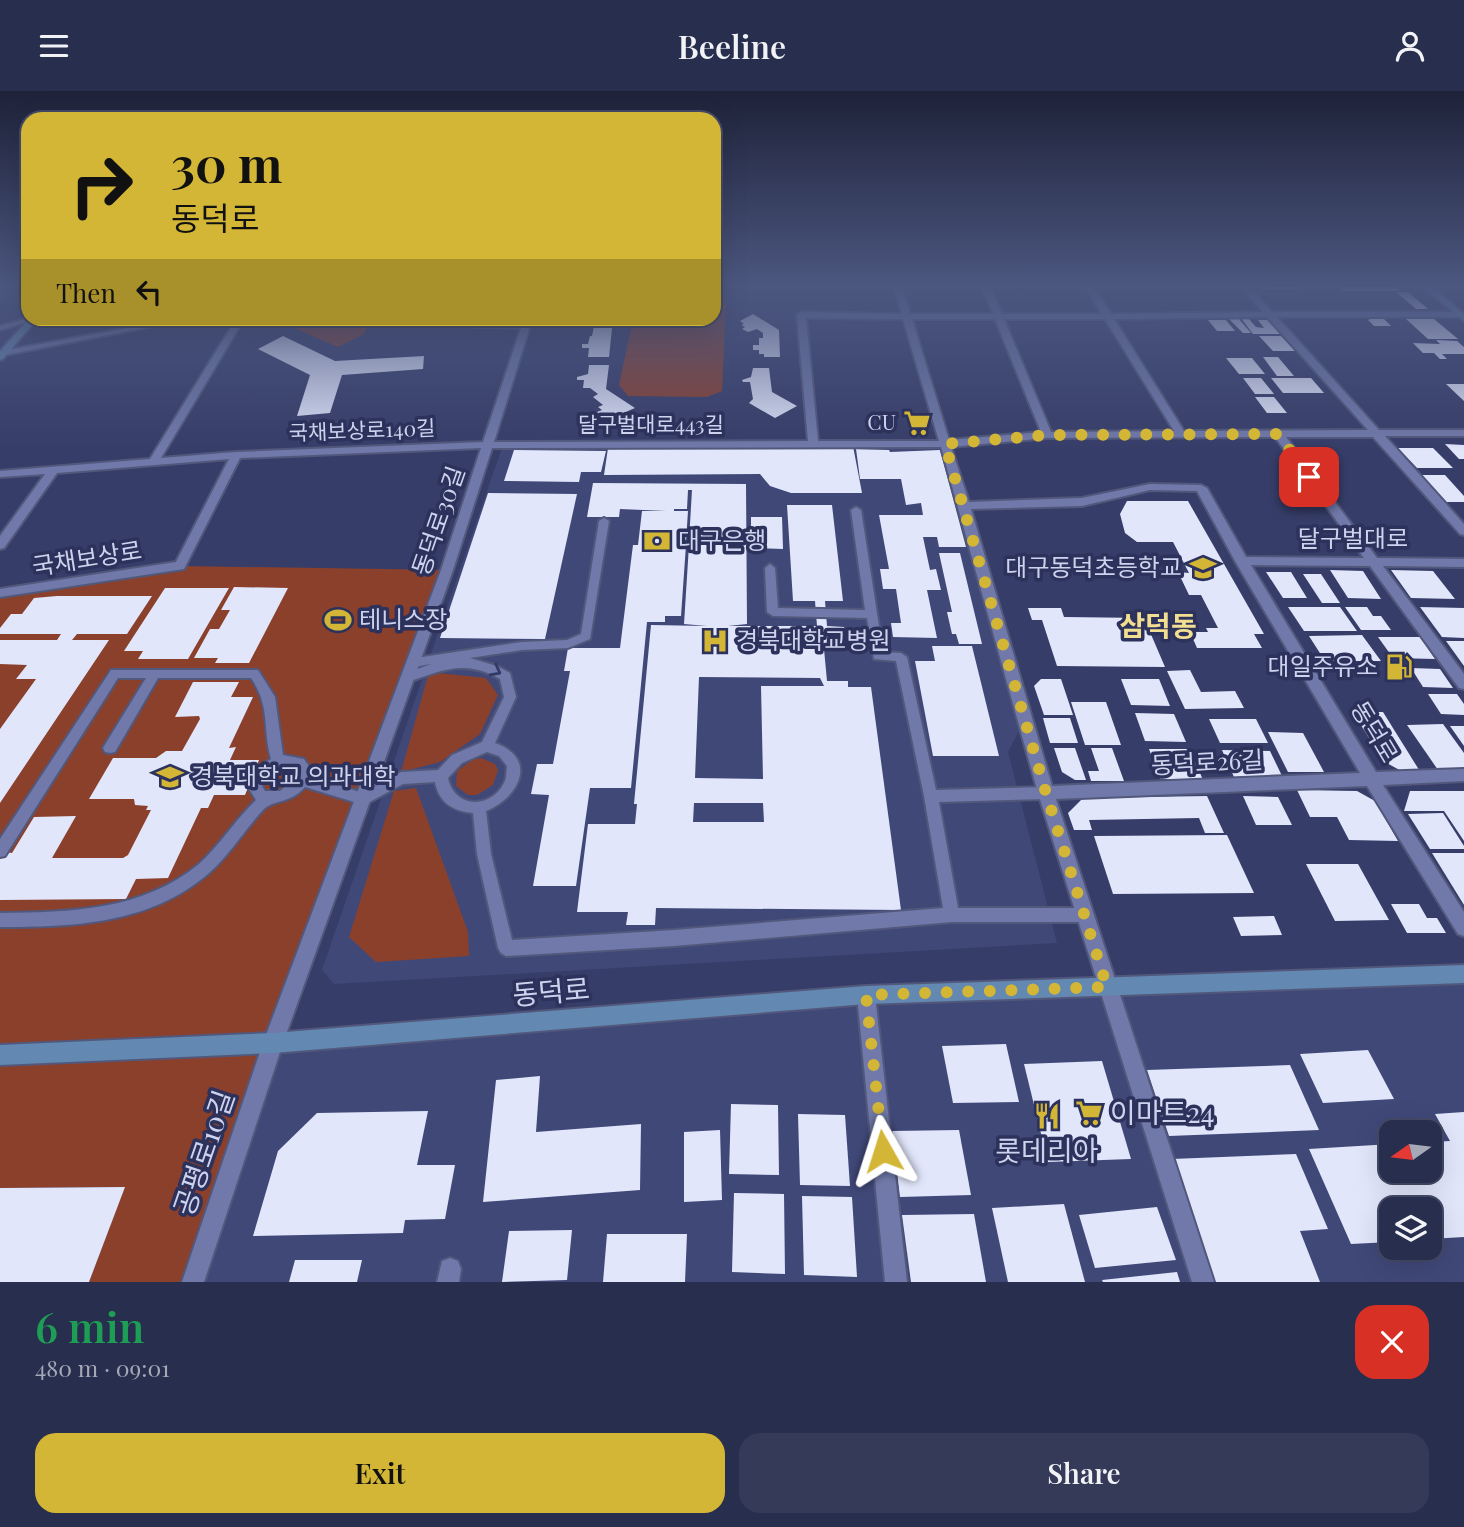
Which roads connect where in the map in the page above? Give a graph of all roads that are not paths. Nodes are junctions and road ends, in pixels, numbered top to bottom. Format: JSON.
{"nodes":[{"id":1,"x":15,"y":340,"type":"edge"},
{"id":2,"x":84,"y":340,"type":"edge"},
{"id":3,"x":228,"y":340,"type":"edge"},
{"id":4,"x":522,"y":340,"type":"edge"},
{"id":5,"x":804,"y":340,"type":"edge"},
{"id":6,"x":914,"y":340,"type":"edge"},
{"id":7,"x":1008,"y":340,"type":"edge"},
{"id":8,"x":1122,"y":340,"type":"edge"},
{"id":9,"x":1291,"y":340,"type":"edge"},
{"id":10,"x":1,"y":356,"type":"edge"},
{"id":11,"x":1373,"y":433,"type":"junction"},
{"id":12,"x":1464,"y":433,"type":"edge"},
{"id":13,"x":1181,"y":434,"type":"junction"},
{"id":14,"x":1278,"y":434,"type":"junction"},
{"id":15,"x":1047,"y":435,"type":"junction"},
{"id":16,"x":813,"y":443,"type":"junction"},
{"id":17,"x":945,"y":444,"type":"junction"},
{"id":18,"x":489,"y":446,"type":"junction"},
{"id":19,"x":236,"y":455,"type":"junction"},
{"id":20,"x":154,"y":461,"type":"junction"},
{"id":21,"x":53,"y":470,"type":"junction"},
{"id":22,"x":0,"y":474,"type":"edge"},
{"id":23,"x":964,"y":506,"type":"junction"},
{"id":24,"x":856,"y":510,"type":"dead end"},
{"id":25,"x":604,"y":521,"type":"dead end"},
{"id":26,"x":1464,"y":531,"type":"edge"},
{"id":27,"x":0,"y":545,"type":"edge"},
{"id":28,"x":1241,"y":561,"type":"junction"},
{"id":29,"x":1372,"y":562,"type":"junction"},
{"id":30,"x":1464,"y":563,"type":"edge"},
{"id":31,"x":771,"y":568,"type":"dead end"},
{"id":32,"x":0,"y":593,"type":"edge"},
{"id":33,"x":872,"y":614,"type":"junction"},
{"id":34,"x":413,"y":662,"type":"junction"},
{"id":35,"x":155,"y":673,"type":"junction"},
{"id":36,"x":408,"y":677,"type":"junction"},
{"id":37,"x":1464,"y":684,"type":"edge"},
{"id":38,"x":487,"y":746,"type":"junction"},
{"id":39,"x":110,"y":748,"type":"dead end"},
{"id":40,"x":278,"y":761,"type":"junction"},
{"id":41,"x":1464,"y":775,"type":"edge"},
{"id":42,"x":441,"y":776,"type":"junction"},
{"id":43,"x":1371,"y":779,"type":"junction"},
{"id":44,"x":302,"y":781,"type":"junction"},
{"id":45,"x":1046,"y":793,"type":"junction"},
{"id":46,"x":931,"y":796,"type":"junction"},
{"id":47,"x":267,"y":798,"type":"junction"},
{"id":48,"x":364,"y":799,"type":"junction"},
{"id":49,"x":479,"y":807,"type":"junction"},
{"id":50,"x":0,"y":851,"type":"edge"},
{"id":51,"x":952,"y":915,"type":"junction"},
{"id":52,"x":1083,"y":915,"type":"junction"},
{"id":53,"x":0,"y":920,"type":"edge"},
{"id":54,"x":1464,"y":928,"type":"edge"},
{"id":55,"x":1464,"y":974,"type":"edge"},
{"id":56,"x":1107,"y":987,"type":"junction"},
{"id":57,"x":866,"y":995,"type":"junction"},
{"id":58,"x":273,"y":1043,"type":"junction"},
{"id":59,"x":0,"y":1055,"type":"edge"},
{"id":60,"x":193,"y":1282,"type":"edge"},
{"id":61,"x":897,"y":1282,"type":"edge"},
{"id":62,"x":1203,"y":1282,"type":"edge"}],
"edges":[{"from":1,"to":10,"type":"main road"},
{"from":2,"to":10,"type":"street"},
{"from":3,"to":20,"type":"street"},
{"from":4,"to":18,"type":"street","name":"동덕로30길"},
{"from":5,"to":16,"type":"street"},
{"from":6,"to":17,"type":"street"},
{"from":7,"to":15,"type":"street"},
{"from":8,"to":13,"type":"street"},
{"from":9,"to":11,"type":"street"},
{"from":11,"to":12,"type":"street","name":"달구벌대로443길"},
{"from":11,"to":14,"type":"street","name":"달구벌대로443길"},
{"from":11,"to":26,"type":"street"},
{"from":13,"to":14,"type":"street","name":"달구벌대로443길"},
{"from":13,"to":15,"type":"street","name":"달구벌대로443길"},
{"from":14,"to":29,"type":"street"},
{"from":15,"to":17,"type":"street","name":"달구벌대로443길"},
{"from":16,"to":17,"type":"street","name":"달구벌대로443길"},
{"from":16,"to":18,"type":"street","name":"달구벌대로443길"},
{"from":17,"to":23,"type":"street"},
{"from":18,"to":19,"type":"street","name":"국채보상로140길"},
{"from":18,"to":34,"type":"street","name":"동덕로30길"},
{"from":19,"to":20,"type":"street","name":"국채보상로140길"},
{"from":19,"to":32,"type":"street","name":"국채보상로"},
{"from":20,"to":21,"type":"street","name":"국채보상로140길"},
{"from":21,"to":22,"type":"street","name":"국채보상로140길"},
{"from":21,"to":27,"type":"street"},
{"from":23,"to":28,"type":"street","name":"동덕로"},
{"from":23,"to":45,"type":"street"},
{"from":24,"to":33,"type":"lane"},
{"from":25,"to":34,"type":"lane"},
{"from":28,"to":29,"type":"street","name":"달구벌대로"},
{"from":28,"to":43,"type":"street","name":"동덕로"},
{"from":29,"to":30,"type":"street","name":"달구벌대로"},
{"from":29,"to":37,"type":"street"},
{"from":31,"to":33,"type":"lane"},
{"from":33,"to":46,"type":"lane"},
{"from":34,"to":36,"type":"street","name":"동덕로30길"},
{"from":35,"to":39,"type":"lane"},
{"from":35,"to":40,"type":"lane"},
{"from":35,"to":50,"type":"lane"},
{"from":36,"to":38,"type":"lane","one_way":true},
{"from":36,"to":48,"type":"street","name":"동덕로30길"},
{"from":38,"to":42,"type":"lane"},
{"from":38,"to":49,"type":"lane"},
{"from":40,"to":44,"type":"lane"},
{"from":40,"to":47,"type":"lane"},
{"from":41,"to":43,"type":"street"},
{"from":42,"to":48,"type":"lane"},
{"from":42,"to":49,"type":"lane"},
{"from":43,"to":45,"type":"street","name":"동덕로26길"},
{"from":43,"to":54,"type":"street","name":"동덕로"},
{"from":44,"to":47,"type":"lane"},
{"from":44,"to":48,"type":"lane"},
{"from":45,"to":46,"type":"lane"},
{"from":45,"to":52,"type":"street"},
{"from":46,"to":51,"type":"lane"},
{"from":47,"to":53,"type":"lane"},
{"from":48,"to":58,"type":"street","name":"동덕로30길"},
{"from":49,"to":51,"type":"lane"},
{"from":51,"to":52,"type":"lane"},
{"from":52,"to":56,"type":"street"},
{"from":55,"to":56,"type":"main road","name":"동덕로"},
{"from":56,"to":57,"type":"main road","name":"동덕로"},
{"from":56,"to":62,"type":"street"},
{"from":57,"to":58,"type":"main road","name":"동덕로"},
{"from":57,"to":61,"type":"street"},
{"from":58,"to":59,"type":"main road","name":"동덕로"},
{"from":58,"to":60,"type":"street","name":"공평로10길"}]}
